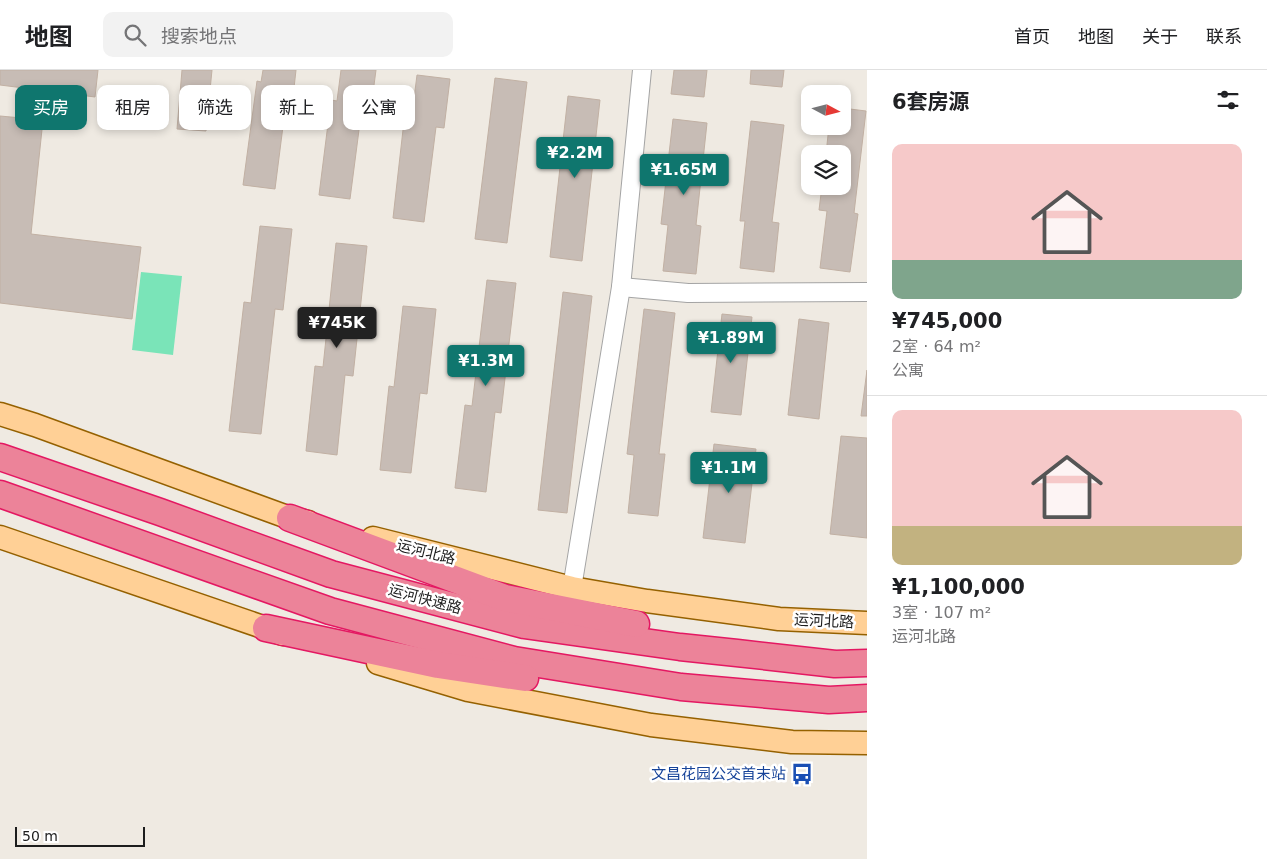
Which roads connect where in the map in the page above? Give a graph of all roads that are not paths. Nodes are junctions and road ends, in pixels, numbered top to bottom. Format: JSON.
{"nodes":[{"id":1,"x":642,"y":70,"type":"edge"},
{"id":2,"x":621,"y":287,"type":"junction"},
{"id":3,"x":867,"y":292,"type":"edge"},
{"id":4,"x":0,"y":414,"type":"edge"},
{"id":5,"x":0,"y":457,"type":"edge"},
{"id":6,"x":0,"y":494,"type":"edge"},
{"id":7,"x":290,"y":518,"type":"junction"},
{"id":8,"x":0,"y":537,"type":"edge"},
{"id":9,"x":572,"y":588,"type":"junction"},
{"id":10,"x":867,"y":623,"type":"edge"},
{"id":11,"x":266,"y":628,"type":"junction"},
{"id":12,"x":737,"y":653,"type":"junction"},
{"id":13,"x":867,"y":663,"type":"edge"},
{"id":14,"x":867,"y":698,"type":"edge"},
{"id":15,"x":867,"y":708,"type":"edge"},
{"id":16,"x":867,"y":743,"type":"edge"}],
"edges":[{"from":1,"to":2,"type":"lane"},
{"from":2,"to":3,"type":"lane"},
{"from":2,"to":9,"type":"lane"},
{"from":4,"to":7,"type":"main road","name":"运河北路"},
{"from":5,"to":12,"type":"highway","name":"运河快速路"},
{"from":6,"to":14,"type":"highway"},
{"from":7,"to":9,"type":"main road","name":"运河北路"},
{"from":7,"to":12,"type":"highway"},
{"from":8,"to":11,"type":"main road"},
{"from":9,"to":10,"type":"main road","name":"运河北路"},
{"from":11,"to":15,"type":"highway"},
{"from":11,"to":16,"type":"main road"},
{"from":12,"to":13,"type":"highway","name":"运河快速路"}]}
